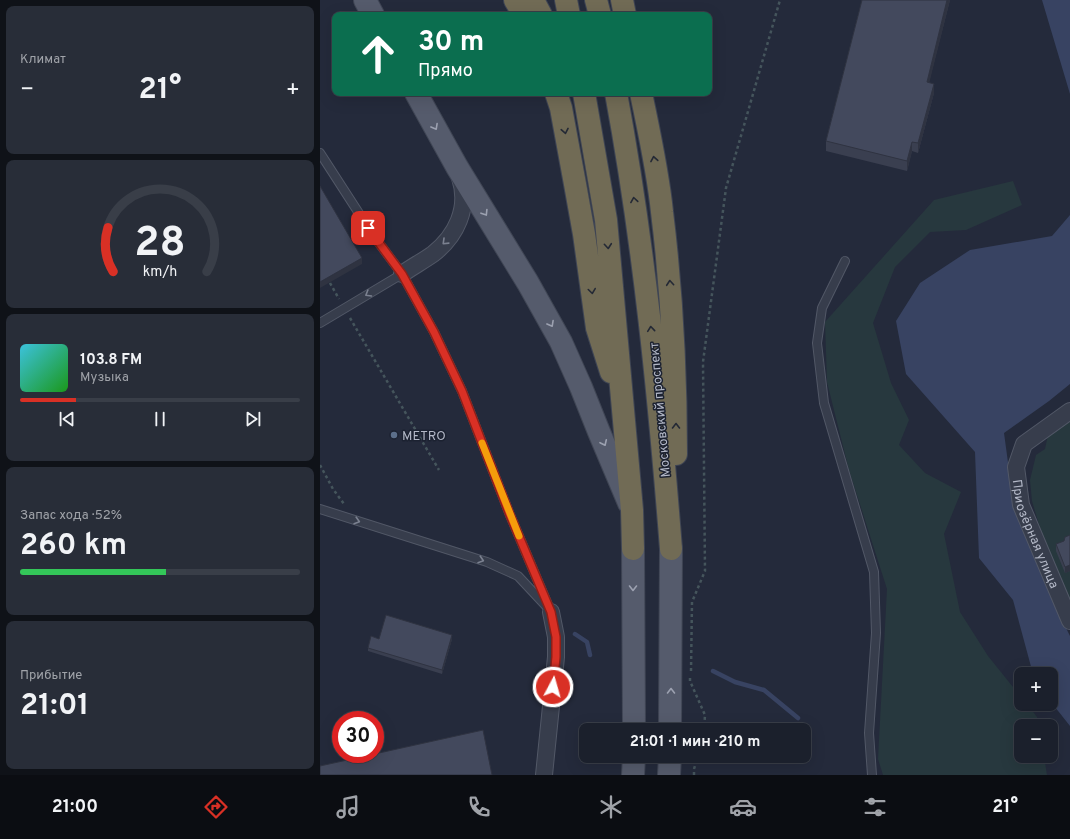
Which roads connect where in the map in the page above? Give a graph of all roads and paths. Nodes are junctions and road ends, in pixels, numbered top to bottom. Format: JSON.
{"nodes":[{"id":1,"x":365,"y":0,"type":"edge"},
{"id":2,"x":515,"y":0,"type":"edge"},
{"id":3,"x":533,"y":0,"type":"edge"},
{"id":4,"x":566,"y":0,"type":"edge"},
{"id":5,"x":596,"y":0,"type":"edge"},
{"id":6,"x":622,"y":0,"type":"edge"},
{"id":7,"x":628,"y":0,"type":"edge"},
{"id":8,"x":780,"y":0,"type":"edge"},
{"id":9,"x":371,"y":12,"type":"edge"},
{"id":10,"x":522,"y":12,"type":"edge"},
{"id":11,"x":539,"y":12,"type":"edge"},
{"id":12,"x":568,"y":12,"type":"edge"},
{"id":13,"x":599,"y":12,"type":"edge"},
{"id":14,"x":624,"y":12,"type":"edge"},
{"id":15,"x":630,"y":12,"type":"edge"},
{"id":16,"x":418,"y":96,"type":"edge"},
{"id":17,"x":557,"y":96,"type":"edge"},
{"id":18,"x":573,"y":96,"type":"edge"},
{"id":19,"x":585,"y":96,"type":"edge"},
{"id":20,"x":616,"y":96,"type":"edge"},
{"id":21,"x":643,"y":96,"type":"edge"},
{"id":22,"x":592,"y":138,"type":"junction"},
{"id":23,"x":320,"y":153,"type":"edge"},
{"id":24,"x":457,"y":167,"type":"junction"},
{"id":25,"x":845,"y":261,"type":"dead end"},
{"id":26,"x":402,"y":274,"type":"junction"},
{"id":27,"x":330,"y":283,"type":"edge"},
{"id":28,"x":344,"y":308,"type":"junction"},
{"id":29,"x":320,"y":324,"type":"edge"},
{"id":30,"x":1070,"y":411,"type":"edge"},
{"id":31,"x":624,"y":415,"type":"junction"},
{"id":32,"x":320,"y":466,"type":"edge"},
{"id":33,"x":439,"y":470,"type":"dead end"},
{"id":34,"x":320,"y":510,"type":"edge"},
{"id":35,"x":632,"y":510,"type":"junction"},
{"id":36,"x":355,"y":520,"type":"junction"},
{"id":37,"x":633,"y":549,"type":"joint"},
{"id":38,"x":671,"y":549,"type":"junction"},
{"id":39,"x":551,"y":612,"type":"junction"},
{"id":40,"x":1070,"y":621,"type":"edge"},
{"id":41,"x":634,"y":723,"type":"edge"},
{"id":42,"x":670,"y":723,"type":"edge"},
{"id":43,"x":704,"y":723,"type":"edge"},
{"id":44,"x":634,"y":763,"type":"edge"},
{"id":45,"x":670,"y":763,"type":"edge"},
{"id":46,"x":696,"y":763,"type":"edge"},
{"id":47,"x":544,"y":775,"type":"edge"},
{"id":48,"x":633,"y":775,"type":"edge"},
{"id":49,"x":669,"y":775,"type":"edge"},
{"id":50,"x":694,"y":775,"type":"edge"},
{"id":51,"x":872,"y":775,"type":"edge"}],
"edges":[{"from":1,"to":9,"type":"main road"},
{"from":2,"to":10,"type":"highway"},
{"from":3,"to":11,"type":"highway"},
{"from":4,"to":12,"type":"highway"},
{"from":5,"to":13,"type":"highway"},
{"from":6,"to":14,"type":"highway"},
{"from":7,"to":15,"type":"highway"},
{"from":8,"to":43,"type":"path"},
{"from":16,"to":24,"type":"main road","one_way":true},
{"from":17,"to":31,"type":"highway","one_way":true},
{"from":18,"to":22,"type":"highway"},
{"from":19,"to":22,"type":"highway"},
{"from":38,"to":20,"type":"highway","name":"Московский проспект","one_way":true},
{"from":38,"to":21,"type":"highway","one_way":true},
{"from":22,"to":31,"type":"highway","one_way":true},
{"from":23,"to":26,"type":"lane"},
{"from":24,"to":26,"type":"street","one_way":true},
{"from":24,"to":35,"type":"main road","one_way":true},
{"from":25,"to":51,"type":"lane"},
{"from":26,"to":28,"type":"lane","one_way":true},
{"from":26,"to":39,"type":"lane"},
{"from":27,"to":28,"type":"path"},
{"from":28,"to":29,"type":"lane"},
{"from":28,"to":33,"type":"path"},
{"from":30,"to":40,"type":"street","name":"Приозёрная улица"},
{"from":31,"to":35,"type":"highway"},
{"from":32,"to":36,"type":"path"},
{"from":34,"to":36,"type":"lane"},
{"from":35,"to":37,"type":"highway"},
{"from":36,"to":39,"type":"lane","one_way":true},
{"from":37,"to":41,"type":"main road","one_way":true},
{"from":42,"to":38,"type":"main road","name":"Московский проспект","one_way":true},
{"from":39,"to":47,"type":"street"},
{"from":44,"to":48,"type":"main road"},
{"from":45,"to":49,"type":"main road"},
{"from":46,"to":50,"type":"path"}]}
